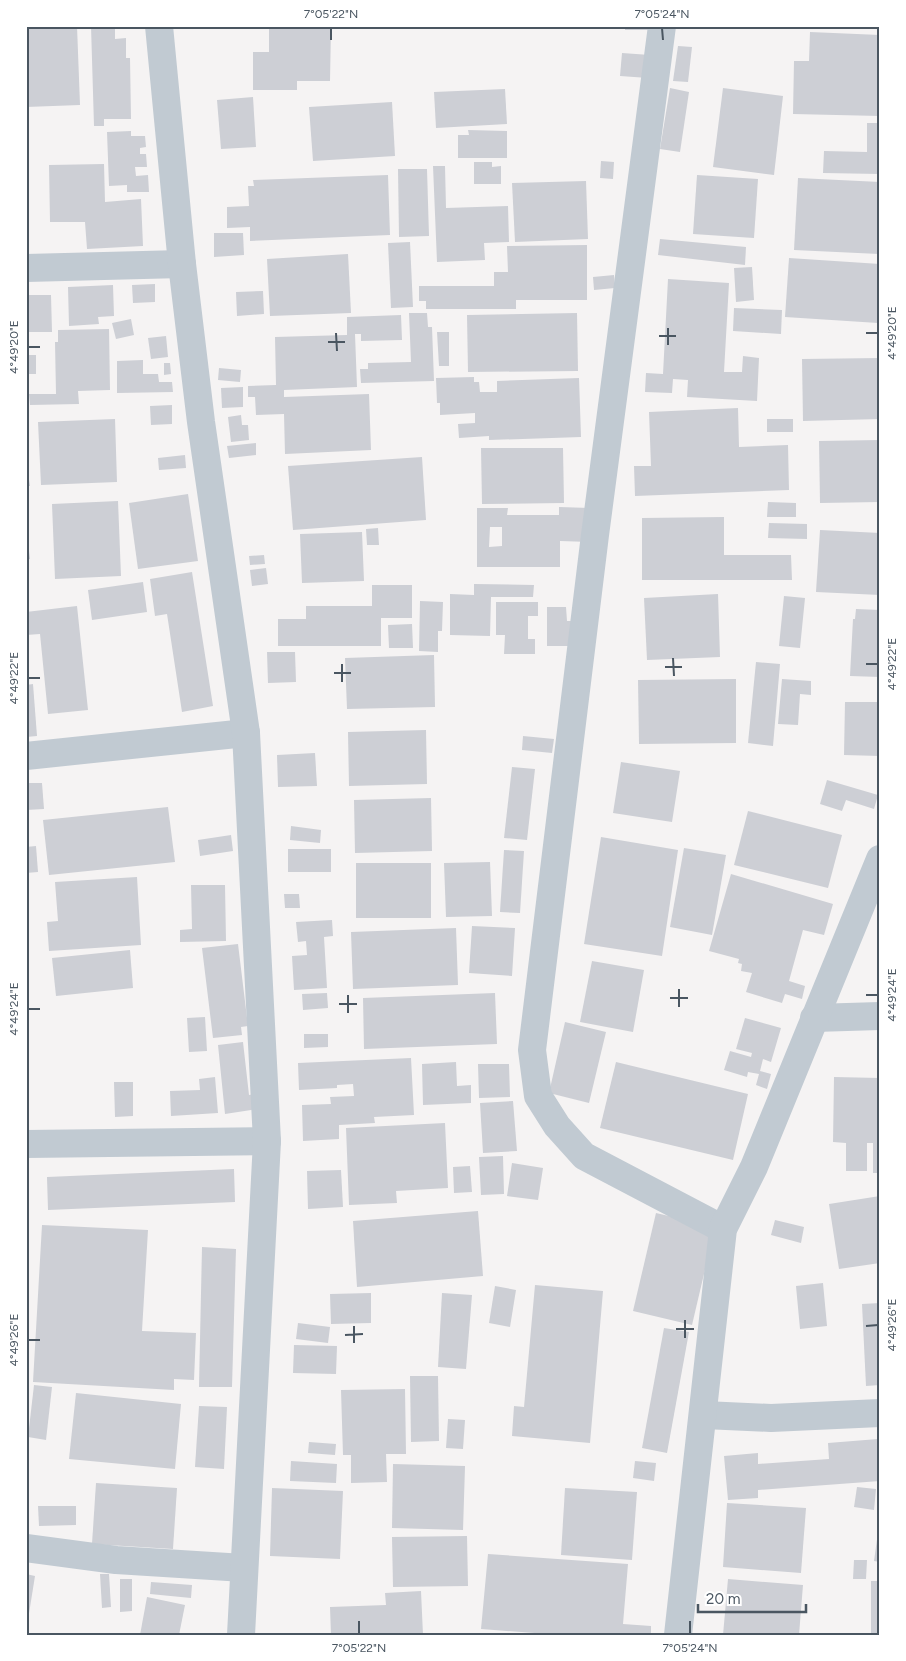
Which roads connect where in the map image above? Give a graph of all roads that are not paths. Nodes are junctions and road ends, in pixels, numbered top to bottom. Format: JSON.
{"nodes":[{"id":1,"x":160,"y":26,"type":"edge"},
{"id":2,"x":662,"y":26,"type":"edge"},
{"id":3,"x":182,"y":264,"type":"junction"},
{"id":4,"x":26,"y":268,"type":"edge"},
{"id":5,"x":246,"y":732,"type":"junction"},
{"id":6,"x":26,"y":756,"type":"edge"},
{"id":7,"x":880,"y":859,"type":"edge"},
{"id":8,"x":880,"y":1016,"type":"edge"},
{"id":9,"x":814,"y":1018,"type":"junction"},
{"id":10,"x":267,"y":1141,"type":"junction"},
{"id":11,"x":26,"y":1144,"type":"edge"},
{"id":12,"x":723,"y":1229,"type":"junction"},
{"id":13,"x":880,"y":1413,"type":"edge"},
{"id":14,"x":704,"y":1415,"type":"junction"},
{"id":15,"x":26,"y":1548,"type":"edge"},
{"id":16,"x":244,"y":1568,"type":"junction"},
{"id":17,"x":241,"y":1635,"type":"edge"},
{"id":18,"x":678,"y":1635,"type":"edge"}],
"edges":[{"from":1,"to":3,"type":"street"},
{"from":2,"to":12,"type":"street"},
{"from":3,"to":4,"type":"street"},
{"from":3,"to":5,"type":"street"},
{"from":5,"to":6,"type":"street"},
{"from":5,"to":10,"type":"street"},
{"from":7,"to":9,"type":"street"},
{"from":8,"to":9,"type":"street"},
{"from":9,"to":12,"type":"street"},
{"from":10,"to":11,"type":"street"},
{"from":10,"to":16,"type":"street"},
{"from":12,"to":14,"type":"street"},
{"from":13,"to":14,"type":"street"},
{"from":14,"to":18,"type":"street"},
{"from":15,"to":16,"type":"street"},
{"from":16,"to":17,"type":"street"}]}
